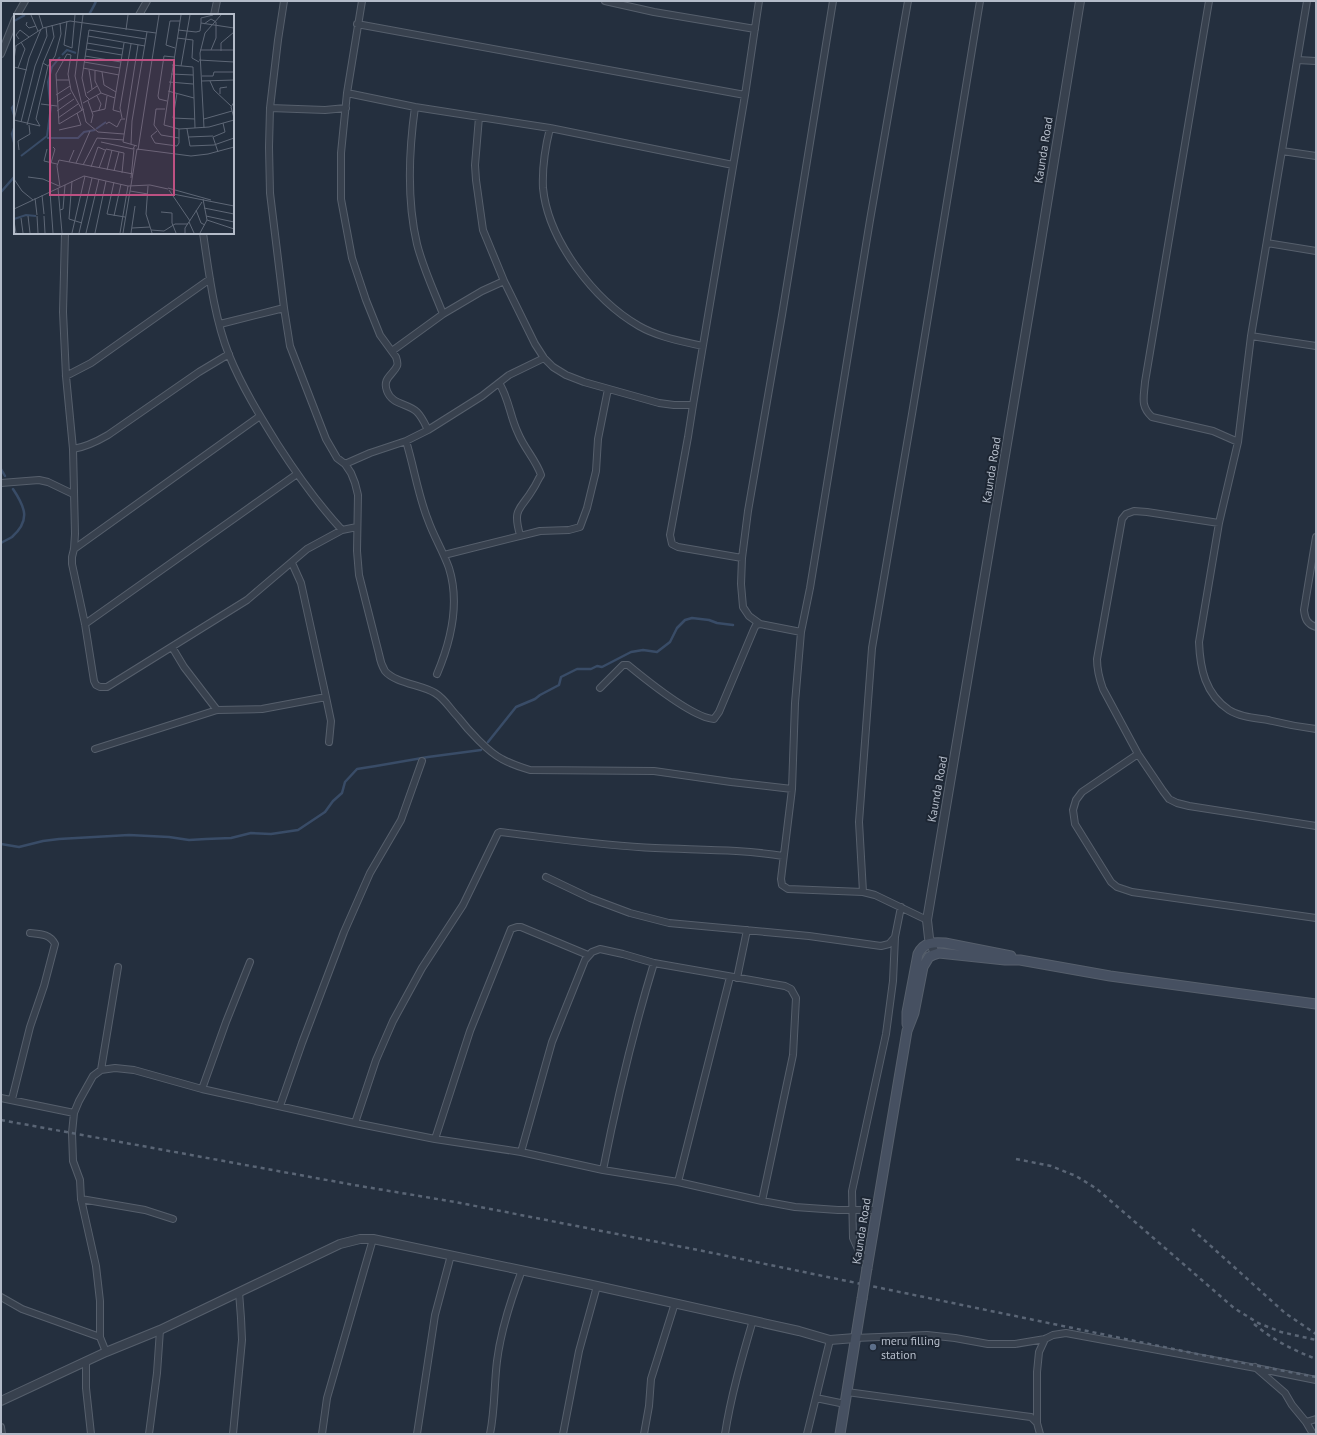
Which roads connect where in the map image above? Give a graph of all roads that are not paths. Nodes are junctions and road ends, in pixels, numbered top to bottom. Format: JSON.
{"nodes":[{"id":1,"x":25,"y":1,"type":"edge"},
{"id":2,"x":147,"y":1,"type":"edge"},
{"id":3,"x":216,"y":1,"type":"edge"},
{"id":4,"x":284,"y":1,"type":"edge"},
{"id":5,"x":362,"y":1,"type":"edge"},
{"id":6,"x":605,"y":1,"type":"edge"},
{"id":7,"x":760,"y":1,"type":"edge"},
{"id":8,"x":832,"y":1,"type":"edge"},
{"id":9,"x":908,"y":1,"type":"edge"},
{"id":10,"x":980,"y":1,"type":"edge"},
{"id":11,"x":1080,"y":1,"type":"edge"},
{"id":12,"x":1209,"y":1,"type":"edge"},
{"id":13,"x":1307,"y":1,"type":"edge"},
{"id":14,"x":18,"y":14,"type":"edge"},
{"id":15,"x":140,"y":14,"type":"edge"},
{"id":16,"x":214,"y":14,"type":"edge"},
{"id":17,"x":14,"y":22,"type":"edge"},
{"id":18,"x":357,"y":24,"type":"junction"},
{"id":19,"x":755,"y":29,"type":"junction"},
{"id":20,"x":1,"y":54,"type":"edge"},
{"id":21,"x":1297,"y":60,"type":"junction"},
{"id":22,"x":1316,"y":61,"type":"edge"},
{"id":23,"x":347,"y":93,"type":"junction"},
{"id":24,"x":745,"y":95,"type":"junction"},
{"id":25,"x":415,"y":107,"type":"junction"},
{"id":26,"x":270,"y":108,"type":"junction"},
{"id":27,"x":346,"y":108,"type":"junction"},
{"id":28,"x":478,"y":117,"type":"junction"},
{"id":29,"x":550,"y":128,"type":"junction"},
{"id":30,"x":1282,"y":151,"type":"junction"},
{"id":31,"x":1316,"y":156,"type":"edge"},
{"id":32,"x":733,"y":165,"type":"junction"},
{"id":33,"x":65,"y":234,"type":"edge"},
{"id":34,"x":203,"y":234,"type":"edge"},
{"id":35,"x":1267,"y":243,"type":"junction"},
{"id":36,"x":1316,"y":251,"type":"edge"},
{"id":37,"x":210,"y":279,"type":"junction"},
{"id":38,"x":504,"y":281,"type":"junction"},
{"id":39,"x":284,"y":308,"type":"junction"},
{"id":40,"x":443,"y":314,"type":"junction"},
{"id":41,"x":220,"y":324,"type":"junction"},
{"id":42,"x":1251,"y":336,"type":"junction"},
{"id":43,"x":702,"y":346,"type":"junction"},
{"id":44,"x":1316,"y":346,"type":"edge"},
{"id":45,"x":392,"y":351,"type":"junction"},
{"id":46,"x":228,"y":354,"type":"junction"},
{"id":47,"x":544,"y":358,"type":"junction"},
{"id":48,"x":66,"y":376,"type":"junction"},
{"id":49,"x":499,"y":383,"type":"junction"},
{"id":50,"x":608,"y":389,"type":"junction"},
{"id":51,"x":693,"y":405,"type":"junction"},
{"id":52,"x":260,"y":416,"type":"junction"},
{"id":53,"x":428,"y":430,"type":"junction"},
{"id":54,"x":406,"y":441,"type":"junction"},
{"id":55,"x":1238,"y":442,"type":"junction"},
{"id":56,"x":73,"y":448,"type":"junction"},
{"id":57,"x":345,"y":464,"type":"junction"},
{"id":58,"x":297,"y":474,"type":"junction"},
{"id":59,"x":1,"y":483,"type":"edge"},
{"id":60,"x":73,"y":494,"type":"junction"},
{"id":61,"x":1219,"y":523,"type":"junction"},
{"id":62,"x":357,"y":527,"type":"junction"},
{"id":63,"x":342,"y":530,"type":"junction"},
{"id":64,"x":520,"y":535,"type":"junction"},
{"id":65,"x":1316,"y":537,"type":"edge"},
{"id":66,"x":74,"y":549,"type":"junction"},
{"id":67,"x":444,"y":555,"type":"junction"},
{"id":68,"x":742,"y":558,"type":"junction"},
{"id":69,"x":292,"y":563,"type":"junction"},
{"id":70,"x":85,"y":624,"type":"junction"},
{"id":71,"x":760,"y":624,"type":"junction"},
{"id":72,"x":1316,"y":627,"type":"edge"},
{"id":73,"x":801,"y":632,"type":"junction"},
{"id":74,"x":172,"y":647,"type":"junction"},
{"id":75,"x":437,"y":674,"type":"dead end"},
{"id":76,"x":600,"y":688,"type":"dead end"},
{"id":77,"x":326,"y":697,"type":"junction"},
{"id":78,"x":217,"y":710,"type":"junction"},
{"id":79,"x":1316,"y":729,"type":"edge"},
{"id":80,"x":329,"y":742,"type":"dead end"},
{"id":81,"x":95,"y":749,"type":"dead end"},
{"id":82,"x":1138,"y":754,"type":"junction"},
{"id":83,"x":422,"y":761,"type":"dead end"},
{"id":84,"x":792,"y":789,"type":"junction"},
{"id":85,"x":1316,"y":826,"type":"edge"},
{"id":86,"x":783,"y":856,"type":"junction"},
{"id":87,"x":546,"y":877,"type":"dead end"},
{"id":88,"x":862,"y":892,"type":"junction"},
{"id":89,"x":901,"y":907,"type":"junction"},
{"id":90,"x":1316,"y":918,"type":"edge"},
{"id":91,"x":927,"y":920,"type":"junction"},
{"id":92,"x":747,"y":930,"type":"junction"},
{"id":93,"x":30,"y":932,"type":"dead end"},
{"id":94,"x":896,"y":937,"type":"junction"},
{"id":95,"x":931,"y":942,"type":"junction"},
{"id":96,"x":935,"y":954,"type":"junction"},
{"id":97,"x":588,"y":955,"type":"junction"},
{"id":98,"x":1020,"y":960,"type":"junction"},
{"id":99,"x":250,"y":962,"type":"dead end"},
{"id":100,"x":654,"y":963,"type":"junction"},
{"id":101,"x":118,"y":967,"type":"dead end"},
{"id":102,"x":733,"y":978,"type":"junction"},
{"id":103,"x":1316,"y":1004,"type":"edge"},
{"id":104,"x":907,"y":1031,"type":"junction"},
{"id":105,"x":102,"y":1070,"type":"junction"},
{"id":106,"x":202,"y":1088,"type":"junction"},
{"id":107,"x":1,"y":1098,"type":"edge"},
{"id":108,"x":12,"y":1100,"type":"junction"},
{"id":109,"x":280,"y":1106,"type":"junction"},
{"id":110,"x":74,"y":1113,"type":"junction"},
{"id":111,"x":355,"y":1123,"type":"junction"},
{"id":112,"x":435,"y":1139,"type":"junction"},
{"id":113,"x":521,"y":1152,"type":"junction"},
{"id":114,"x":603,"y":1170,"type":"junction"},
{"id":115,"x":678,"y":1182,"type":"junction"},
{"id":116,"x":81,"y":1199,"type":"junction"},
{"id":117,"x":762,"y":1201,"type":"junction"},
{"id":118,"x":852,"y":1210,"type":"junction"},
{"id":119,"x":877,"y":1210,"type":"junction"},
{"id":120,"x":173,"y":1219,"type":"dead end"},
{"id":121,"x":373,"y":1239,"type":"junction"},
{"id":122,"x":451,"y":1256,"type":"junction"},
{"id":123,"x":868,"y":1264,"type":"junction"},
{"id":124,"x":522,"y":1270,"type":"junction"},
{"id":125,"x":597,"y":1286,"type":"junction"},
{"id":126,"x":239,"y":1292,"type":"junction"},
{"id":127,"x":1,"y":1297,"type":"edge"},
{"id":128,"x":676,"y":1303,"type":"junction"},
{"id":129,"x":753,"y":1320,"type":"junction"},
{"id":130,"x":160,"y":1330,"type":"junction"},
{"id":131,"x":100,"y":1337,"type":"junction"},
{"id":132,"x":856,"y":1338,"type":"junction"},
{"id":133,"x":1045,"y":1339,"type":"junction"},
{"id":134,"x":830,"y":1340,"type":"junction"},
{"id":135,"x":106,"y":1352,"type":"junction"},
{"id":136,"x":86,"y":1361,"type":"junction"},
{"id":137,"x":1256,"y":1368,"type":"junction"},
{"id":138,"x":1316,"y":1380,"type":"edge"},
{"id":139,"x":847,"y":1392,"type":"junction"},
{"id":140,"x":816,"y":1398,"type":"junction"},
{"id":141,"x":1,"y":1401,"type":"edge"},
{"id":142,"x":845,"y":1404,"type":"junction"},
{"id":143,"x":1316,"y":1419,"type":"edge"},
{"id":144,"x":1306,"y":1422,"type":"junction"},
{"id":145,"x":1037,"y":1423,"type":"junction"},
{"id":146,"x":1,"y":1427,"type":"edge"},
{"id":147,"x":2,"y":1434,"type":"edge"},
{"id":148,"x":91,"y":1434,"type":"edge"},
{"id":149,"x":149,"y":1434,"type":"edge"},
{"id":150,"x":233,"y":1434,"type":"edge"},
{"id":151,"x":322,"y":1434,"type":"edge"},
{"id":152,"x":417,"y":1434,"type":"edge"},
{"id":153,"x":490,"y":1434,"type":"edge"},
{"id":154,"x":563,"y":1434,"type":"edge"},
{"id":155,"x":644,"y":1434,"type":"edge"},
{"id":156,"x":725,"y":1434,"type":"edge"},
{"id":157,"x":808,"y":1434,"type":"edge"},
{"id":158,"x":840,"y":1434,"type":"edge"},
{"id":159,"x":1040,"y":1434,"type":"edge"},
{"id":160,"x":1313,"y":1434,"type":"edge"}],
"edges":[{"from":1,"to":14,"type":"street"},
{"from":2,"to":15,"type":"street"},
{"from":3,"to":16,"type":"street"},
{"from":4,"to":26,"type":"street"},
{"from":5,"to":18,"type":"street"},
{"from":6,"to":19,"type":"street"},
{"from":7,"to":19,"type":"street"},
{"from":8,"to":68,"type":"street"},
{"from":9,"to":73,"type":"street"},
{"from":10,"to":88,"type":"street"},
{"from":11,"to":91,"type":"street","name":"Kaunda Road"},
{"from":12,"to":55,"type":"street"},
{"from":13,"to":21,"type":"street"},
{"from":17,"to":20,"type":"street"},
{"from":18,"to":23,"type":"street"},
{"from":18,"to":24,"type":"street"},
{"from":19,"to":24,"type":"street"},
{"from":21,"to":22,"type":"street"},
{"from":21,"to":30,"type":"street"},
{"from":23,"to":25,"type":"street"},
{"from":23,"to":27,"type":"street"},
{"from":24,"to":32,"type":"street"},
{"from":25,"to":28,"type":"street"},
{"from":25,"to":40,"type":"street"},
{"from":26,"to":27,"type":"street"},
{"from":26,"to":39,"type":"street"},
{"from":27,"to":45,"type":"street"},
{"from":28,"to":29,"type":"street"},
{"from":28,"to":38,"type":"street"},
{"from":29,"to":32,"type":"street"},
{"from":29,"to":43,"type":"street"},
{"from":30,"to":31,"type":"street"},
{"from":30,"to":35,"type":"street"},
{"from":32,"to":43,"type":"street"},
{"from":33,"to":48,"type":"street"},
{"from":34,"to":37,"type":"street"},
{"from":35,"to":36,"type":"street"},
{"from":35,"to":42,"type":"street"},
{"from":37,"to":41,"type":"street"},
{"from":37,"to":48,"type":"street"},
{"from":38,"to":40,"type":"street"},
{"from":38,"to":47,"type":"street"},
{"from":39,"to":41,"type":"street"},
{"from":39,"to":57,"type":"street"},
{"from":40,"to":45,"type":"street"},
{"from":41,"to":46,"type":"street"},
{"from":42,"to":44,"type":"street"},
{"from":42,"to":55,"type":"street"},
{"from":43,"to":51,"type":"street"},
{"from":45,"to":53,"type":"street"},
{"from":46,"to":52,"type":"street"},
{"from":46,"to":56,"type":"street"},
{"from":47,"to":49,"type":"street"},
{"from":47,"to":50,"type":"street"},
{"from":48,"to":56,"type":"street"},
{"from":49,"to":53,"type":"street"},
{"from":49,"to":64,"type":"street"},
{"from":50,"to":51,"type":"street"},
{"from":50,"to":64,"type":"street"},
{"from":51,"to":68,"type":"street"},
{"from":52,"to":58,"type":"street"},
{"from":52,"to":66,"type":"street"},
{"from":53,"to":54,"type":"street"},
{"from":54,"to":57,"type":"street"},
{"from":54,"to":67,"type":"street"},
{"from":55,"to":61,"type":"street"},
{"from":56,"to":60,"type":"street"},
{"from":57,"to":62,"type":"street"},
{"from":58,"to":63,"type":"street"},
{"from":58,"to":70,"type":"street"},
{"from":59,"to":60,"type":"street"},
{"from":60,"to":66,"type":"street"},
{"from":61,"to":79,"type":"street"},
{"from":61,"to":82,"type":"street"},
{"from":62,"to":63,"type":"street"},
{"from":62,"to":84,"type":"street"},
{"from":63,"to":69,"type":"street"},
{"from":64,"to":67,"type":"street"},
{"from":65,"to":72,"type":"street"},
{"from":66,"to":70,"type":"street"},
{"from":67,"to":75,"type":"street"},
{"from":68,"to":71,"type":"street"},
{"from":69,"to":74,"type":"street"},
{"from":69,"to":77,"type":"street"},
{"from":70,"to":74,"type":"street"},
{"from":71,"to":73,"type":"street"},
{"from":71,"to":76,"type":"street"},
{"from":73,"to":84,"type":"street"},
{"from":74,"to":78,"type":"street"},
{"from":77,"to":78,"type":"street"},
{"from":77,"to":80,"type":"street"},
{"from":78,"to":81,"type":"street"},
{"from":82,"to":85,"type":"street"},
{"from":82,"to":90,"type":"street"},
{"from":83,"to":109,"type":"street"},
{"from":84,"to":86,"type":"street"},
{"from":86,"to":88,"type":"street"},
{"from":86,"to":111,"type":"street"},
{"from":87,"to":92,"type":"street"},
{"from":88,"to":89,"type":"street"},
{"from":89,"to":91,"type":"street"},
{"from":89,"to":94,"type":"street"},
{"from":91,"to":95,"type":"street","name":"Kaunda Road"},
{"from":92,"to":94,"type":"street"},
{"from":92,"to":102,"type":"street"},
{"from":93,"to":108,"type":"street"},
{"from":94,"to":118,"type":"street"},
{"from":95,"to":96,"type":"street","name":"Kaunda Road"},
{"from":95,"to":98,"type":"main road"},
{"from":95,"to":104,"type":"main road","name":"Kaunda Road"},
{"from":96,"to":98,"type":"main road"},
{"from":96,"to":104,"type":"main road","name":"Kaunda Road"},
{"from":97,"to":100,"type":"street"},
{"from":97,"to":112,"type":"street"},
{"from":97,"to":113,"type":"street"},
{"from":98,"to":103,"type":"main road"},
{"from":99,"to":106,"type":"street"},
{"from":100,"to":102,"type":"street"},
{"from":100,"to":114,"type":"street"},
{"from":101,"to":105,"type":"street"},
{"from":102,"to":115,"type":"street"},
{"from":102,"to":117,"type":"street"},
{"from":104,"to":119,"type":"main road","name":"Kaunda Road"},
{"from":105,"to":106,"type":"street"},
{"from":105,"to":110,"type":"street"},
{"from":106,"to":109,"type":"street"},
{"from":107,"to":108,"type":"street"},
{"from":108,"to":110,"type":"street"},
{"from":109,"to":111,"type":"street"},
{"from":110,"to":116,"type":"street"},
{"from":111,"to":112,"type":"street"},
{"from":112,"to":113,"type":"street"},
{"from":113,"to":114,"type":"street"},
{"from":114,"to":115,"type":"street"},
{"from":115,"to":117,"type":"street"},
{"from":116,"to":120,"type":"street"},
{"from":116,"to":131,"type":"street"},
{"from":117,"to":118,"type":"street"},
{"from":118,"to":119,"type":"street"},
{"from":118,"to":123,"type":"street"},
{"from":119,"to":123,"type":"main road","name":"Kaunda Road"},
{"from":121,"to":122,"type":"street"},
{"from":121,"to":126,"type":"street"},
{"from":121,"to":151,"type":"street"},
{"from":122,"to":124,"type":"street"},
{"from":122,"to":152,"type":"street"},
{"from":123,"to":132,"type":"main road","name":"Kaunda Road","bridge":true},
{"from":124,"to":125,"type":"street"},
{"from":124,"to":153,"type":"street"},
{"from":125,"to":128,"type":"street"},
{"from":125,"to":154,"type":"street"},
{"from":126,"to":130,"type":"street"},
{"from":126,"to":150,"type":"street"},
{"from":127,"to":131,"type":"street"},
{"from":128,"to":129,"type":"street"},
{"from":128,"to":155,"type":"street"},
{"from":129,"to":134,"type":"street"},
{"from":129,"to":156,"type":"street"},
{"from":130,"to":135,"type":"street"},
{"from":130,"to":149,"type":"street"},
{"from":131,"to":135,"type":"street"},
{"from":132,"to":133,"type":"street"},
{"from":132,"to":134,"type":"street"},
{"from":132,"to":139,"type":"main road","name":"Kaunda Road"},
{"from":133,"to":137,"type":"street"},
{"from":133,"to":145,"type":"street"},
{"from":134,"to":140,"type":"street"},
{"from":135,"to":136,"type":"street"},
{"from":136,"to":141,"type":"street"},
{"from":136,"to":148,"type":"street"},
{"from":137,"to":138,"type":"street"},
{"from":137,"to":144,"type":"street"},
{"from":139,"to":142,"type":"main road","name":"Kaunda Road"},
{"from":139,"to":145,"type":"street"},
{"from":140,"to":142,"type":"street"},
{"from":140,"to":157,"type":"street"},
{"from":142,"to":158,"type":"main road","name":"Kaunda Road"},
{"from":143,"to":144,"type":"street"},
{"from":144,"to":160,"type":"street"},
{"from":145,"to":159,"type":"street"},
{"from":146,"to":147,"type":"street"}]}
